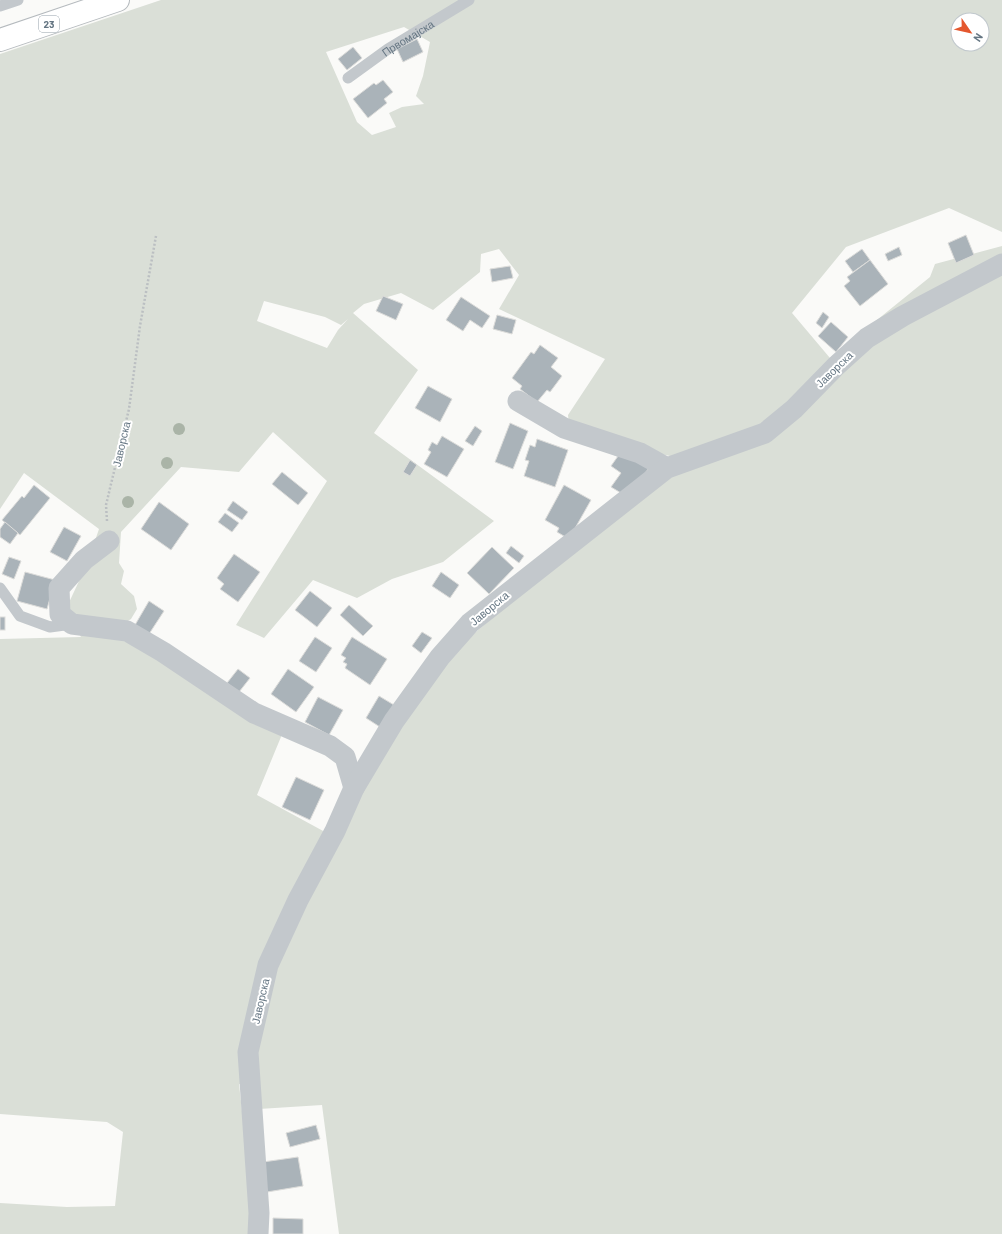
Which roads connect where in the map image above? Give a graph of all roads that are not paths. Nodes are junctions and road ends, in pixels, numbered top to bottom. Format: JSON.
{"nodes":[{"id":1,"x":18,"y":0,"type":"edge"},
{"id":2,"x":118,"y":0,"type":"edge"},
{"id":3,"x":469,"y":0,"type":"edge"},
{"id":4,"x":0,"y":6,"type":"edge"},
{"id":5,"x":0,"y":40,"type":"edge"},
{"id":6,"x":348,"y":78,"type":"dead end"},
{"id":7,"x":1002,"y":264,"type":"edge"},
{"id":8,"x":518,"y":401,"type":"dead end"},
{"id":9,"x":667,"y":468,"type":"junction"},
{"id":10,"x":109,"y":541,"type":"road end"},
{"id":11,"x":0,"y":588,"type":"edge"},
{"id":12,"x":72,"y":624,"type":"junction"},
{"id":13,"x":354,"y":788,"type":"junction"},
{"id":14,"x":258,"y":1234,"type":"edge"}],
"edges":[{"from":1,"to":4,"type":"lane"},
{"from":2,"to":5,"type":"main road","number":"23"},
{"from":3,"to":6,"type":"lane","name":"Првомајска"},
{"from":7,"to":9,"type":"street","name":"Јаворска"},
{"from":8,"to":9,"type":"street"},
{"from":9,"to":13,"type":"street","name":"Јаворска"},
{"from":10,"to":12,"type":"street"},
{"from":11,"to":12,"type":"lane"},
{"from":12,"to":13,"type":"street"},
{"from":13,"to":14,"type":"street","name":"Јаворска"}]}
